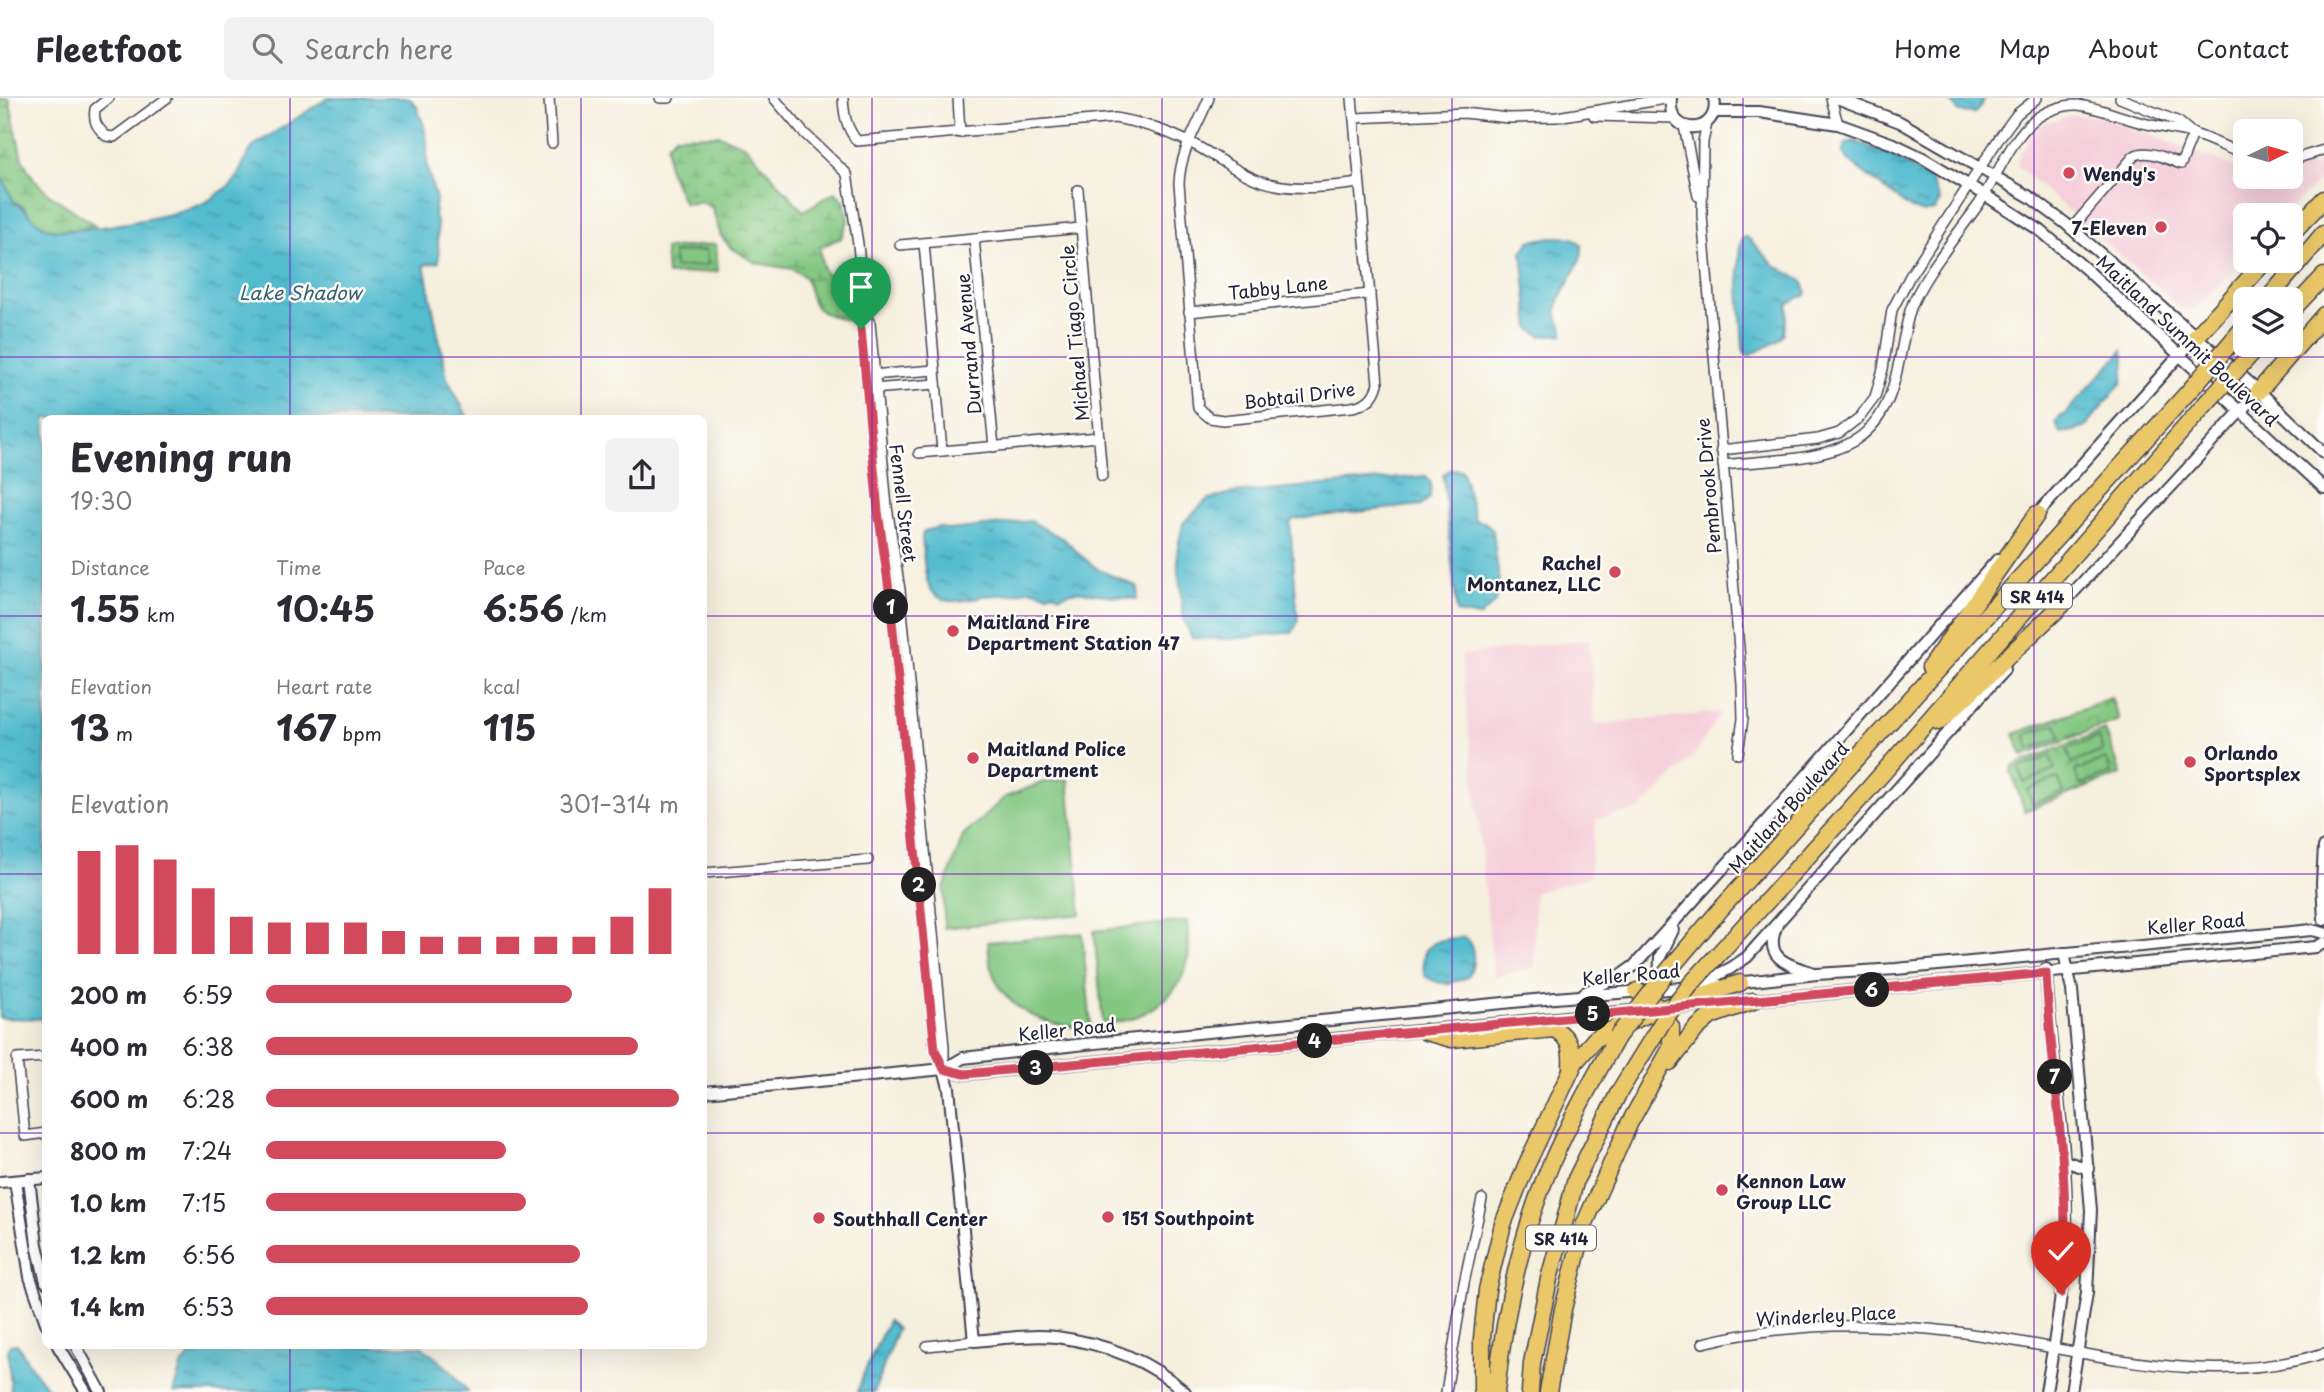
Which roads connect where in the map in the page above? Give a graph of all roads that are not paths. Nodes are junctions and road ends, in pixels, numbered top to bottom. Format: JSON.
{"nodes":[{"id":1,"x":109,"y":98,"type":"edge"},
{"id":2,"x":167,"y":98,"type":"edge"},
{"id":3,"x":550,"y":98,"type":"edge"},
{"id":4,"x":660,"y":98,"type":"edge"},
{"id":5,"x":668,"y":98,"type":"edge"},
{"id":6,"x":774,"y":98,"type":"edge"},
{"id":7,"x":843,"y":98,"type":"edge"},
{"id":8,"x":958,"y":98,"type":"edge"},
{"id":9,"x":1209,"y":98,"type":"edge"},
{"id":10,"x":1352,"y":98,"type":"edge"},
{"id":11,"x":1671,"y":98,"type":"edge"},
{"id":12,"x":1714,"y":98,"type":"edge"},
{"id":13,"x":1837,"y":98,"type":"edge"},
{"id":14,"x":2038,"y":98,"type":"edge"},
{"id":15,"x":2120,"y":98,"type":"edge"},
{"id":16,"x":1715,"y":112,"type":"junction"},
{"id":17,"x":1578,"y":115,"type":"junction"},
{"id":18,"x":1354,"y":118,"type":"junction"},
{"id":19,"x":1674,"y":118,"type":"junction"},
{"id":20,"x":1707,"y":123,"type":"junction"},
{"id":21,"x":1838,"y":124,"type":"junction"},
{"id":22,"x":1684,"y":126,"type":"junction"},
{"id":23,"x":960,"y":133,"type":"junction"},
{"id":24,"x":2193,"y":134,"type":"junction"},
{"id":25,"x":1188,"y":141,"type":"junction"},
{"id":26,"x":552,"y":143,"type":"dead end"},
{"id":27,"x":2233,"y":150,"type":"edge"},
{"id":28,"x":2324,"y":150,"type":"edge"},
{"id":29,"x":2303,"y":156,"type":"edge"},
{"id":30,"x":1981,"y":168,"type":"junction"},
{"id":31,"x":1996,"y":177,"type":"junction"},
{"id":32,"x":1359,"y":183,"type":"junction"},
{"id":33,"x":1968,"y":185,"type":"junction"},
{"id":34,"x":1078,"y":190,"type":"dead end"},
{"id":35,"x":1985,"y":195,"type":"junction"},
{"id":36,"x":2324,"y":199,"type":"edge"},
{"id":37,"x":1702,"y":215,"type":"junction"},
{"id":38,"x":2303,"y":221,"type":"edge"},
{"id":39,"x":1081,"y":228,"type":"junction"},
{"id":40,"x":2071,"y":229,"type":"junction"},
{"id":41,"x":2324,"y":233,"type":"edge"},
{"id":42,"x":974,"y":238,"type":"junction"},
{"id":43,"x":923,"y":243,"type":"junction"},
{"id":44,"x":900,"y":245,"type":"dead end"},
{"id":45,"x":2254,"y":273,"type":"edge"},
{"id":46,"x":2324,"y":276,"type":"edge"},
{"id":47,"x":2278,"y":287,"type":"edge"},
{"id":48,"x":1370,"y":294,"type":"junction"},
{"id":49,"x":2303,"y":299,"type":"edge"},
{"id":50,"x":1189,"y":312,"type":"junction"},
{"id":51,"x":2324,"y":316,"type":"edge"},
{"id":52,"x":2195,"y":338,"type":"junction"},
{"id":53,"x":2233,"y":339,"type":"edge"},
{"id":54,"x":2179,"y":355,"type":"junction"},
{"id":55,"x":2248,"y":357,"type":"edge"},
{"id":56,"x":935,"y":370,"type":"junction"},
{"id":57,"x":909,"y":372,"type":"junction"},
{"id":58,"x":870,"y":375,"type":"junction"},
{"id":59,"x":936,"y":384,"type":"junction"},
{"id":60,"x":910,"y":386,"type":"junction"},
{"id":61,"x":871,"y":389,"type":"junction"},
{"id":62,"x":2259,"y":391,"type":"junction"},
{"id":63,"x":2239,"y":410,"type":"junction"},
{"id":64,"x":1099,"y":437,"type":"junction"},
{"id":65,"x":994,"y":447,"type":"junction"},
{"id":66,"x":1721,"y":450,"type":"junction"},
{"id":67,"x":942,"y":452,"type":"junction"},
{"id":68,"x":919,"y":453,"type":"dead end"},
{"id":69,"x":2324,"y":453,"type":"edge"},
{"id":70,"x":1723,"y":465,"type":"junction"},
{"id":71,"x":1102,"y":476,"type":"dead end"},
{"id":72,"x":2324,"y":488,"type":"edge"},
{"id":73,"x":2037,"y":514,"type":"junction"},
{"id":74,"x":889,"y":590,"type":"junction"},
{"id":75,"x":900,"y":590,"type":"junction"},
{"id":76,"x":2063,"y":604,"type":"junction"},
{"id":77,"x":902,"y":611,"type":"junction"},
{"id":78,"x":891,"y":612,"type":"junction"},
{"id":79,"x":1904,"y":707,"type":"junction"},
{"id":80,"x":1738,"y":754,"type":"dead end"},
{"id":81,"x":911,"y":761,"type":"junction"},
{"id":82,"x":1867,"y":791,"type":"junction"},
{"id":83,"x":2324,"y":847,"type":"edge"},
{"id":84,"x":868,"y":860,"type":"dead end"},
{"id":85,"x":707,"y":873,"type":"edge"},
{"id":86,"x":1689,"y":906,"type":"junction"},
{"id":87,"x":1779,"y":920,"type":"junction"},
{"id":88,"x":2324,"y":920,"type":"edge"},
{"id":89,"x":2324,"y":933,"type":"edge"},
{"id":90,"x":2324,"y":943,"type":"edge"},
{"id":91,"x":2064,"y":954,"type":"junction"},
{"id":92,"x":2046,"y":956,"type":"junction"},
{"id":93,"x":2068,"y":971,"type":"junction"},
{"id":94,"x":2046,"y":973,"type":"junction"},
{"id":95,"x":1817,"y":974,"type":"junction"},
{"id":96,"x":1740,"y":983,"type":"junction"},
{"id":97,"x":1695,"y":987,"type":"junction"},
{"id":98,"x":1637,"y":991,"type":"joint"},
{"id":99,"x":1576,"y":996,"type":"junction"},
{"id":100,"x":1753,"y":1002,"type":"junction"},
{"id":101,"x":1665,"y":1003,"type":"junction"},
{"id":102,"x":1407,"y":1013,"type":"junction"},
{"id":103,"x":1392,"y":1014,"type":"junction"},
{"id":104,"x":1214,"y":1032,"type":"junction"},
{"id":105,"x":1426,"y":1032,"type":"junction"},
{"id":106,"x":1402,"y":1034,"type":"junction"},
{"id":107,"x":1216,"y":1050,"type":"junction"},
{"id":108,"x":42,"y":1056,"type":"edge"},
{"id":109,"x":944,"y":1069,"type":"junction"},
{"id":110,"x":1570,"y":1071,"type":"junction"},
{"id":111,"x":1657,"y":1076,"type":"junction"},
{"id":112,"x":707,"y":1092,"type":"edge"},
{"id":113,"x":42,"y":1134,"type":"edge"},
{"id":114,"x":2064,"y":1161,"type":"junction"},
{"id":115,"x":2089,"y":1169,"type":"junction"},
{"id":116,"x":2065,"y":1177,"type":"junction"},
{"id":117,"x":42,"y":1178,"type":"edge"},
{"id":118,"x":29,"y":1179,"type":"junction"},
{"id":119,"x":15,"y":1181,"type":"junction"},
{"id":120,"x":0,"y":1182,"type":"edge"},
{"id":121,"x":1482,"y":1199,"type":"dead end"},
{"id":122,"x":42,"y":1266,"type":"edge"},
{"id":123,"x":42,"y":1308,"type":"edge"},
{"id":124,"x":974,"y":1341,"type":"junction"},
{"id":125,"x":1703,"y":1343,"type":"dead end"},
{"id":126,"x":927,"y":1346,"type":"dead end"},
{"id":127,"x":2053,"y":1348,"type":"junction"},
{"id":128,"x":60,"y":1349,"type":"edge"},
{"id":129,"x":78,"y":1349,"type":"edge"},
{"id":130,"x":2324,"y":1353,"type":"edge"},
{"id":131,"x":2077,"y":1354,"type":"junction"},
{"id":132,"x":86,"y":1392,"type":"edge"},
{"id":133,"x":101,"y":1392,"type":"edge"},
{"id":134,"x":1185,"y":1392,"type":"edge"},
{"id":135,"x":1446,"y":1392,"type":"edge"},
{"id":136,"x":1482,"y":1392,"type":"edge"},
{"id":137,"x":1496,"y":1392,"type":"edge"},
{"id":138,"x":1530,"y":1392,"type":"edge"},
{"id":139,"x":1548,"y":1392,"type":"edge"},
{"id":140,"x":2046,"y":1392,"type":"edge"},
{"id":141,"x":2071,"y":1392,"type":"edge"}],
"edges":[{"from":1,"to":2,"type":"street"},
{"from":3,"to":26,"type":"street"},
{"from":4,"to":5,"type":"street"},
{"from":6,"to":58,"type":"street","name":"Fennell Street"},
{"from":7,"to":23,"type":"street"},
{"from":8,"to":23,"type":"street"},
{"from":9,"to":25,"type":"street","name":"Bobtail Drive"},
{"from":10,"to":18,"type":"street","name":"Bobtail Drive"},
{"from":11,"to":17,"type":"street"},
{"from":11,"to":19,"type":"street"},
{"from":12,"to":16,"type":"street"},
{"from":13,"to":21,"type":"street"},
{"from":13,"to":30,"type":"street","name":"Maitland Summit Boulevard"},
{"from":14,"to":30,"type":"street"},
{"from":15,"to":24,"type":"street"},
{"from":16,"to":20,"type":"street"},
{"from":16,"to":21,"type":"street","name":"Maitland Summit Boulevard"},
{"from":17,"to":18,"type":"street"},
{"from":17,"to":19,"type":"street"},
{"from":18,"to":32,"type":"street","name":"Bobtail Drive"},
{"from":19,"to":22,"type":"street"},
{"from":20,"to":22,"type":"street"},
{"from":20,"to":37,"type":"street","name":"Pembrook Drive"},
{"from":21,"to":33,"type":"street","name":"Maitland Summit Boulevard"},
{"from":22,"to":37,"type":"street","name":"Pembrook Drive"},
{"from":23,"to":25,"type":"street"},
{"from":24,"to":27,"type":"street"},
{"from":24,"to":31,"type":"street"},
{"from":24,"to":40,"type":"street"},
{"from":25,"to":32,"type":"street"},
{"from":25,"to":50,"type":"street","name":"Bobtail Drive"},
{"from":28,"to":29,"type":"street"},
{"from":30,"to":31,"type":"street","name":"Maitland Summit Boulevard"},
{"from":30,"to":33,"type":"street"},
{"from":31,"to":35,"type":"street"},
{"from":31,"to":40,"type":"street","name":"Maitland Summit Boulevard"},
{"from":32,"to":48,"type":"street","name":"Bobtail Drive"},
{"from":33,"to":35,"type":"street","name":"Maitland Summit Boulevard"},
{"from":33,"to":66,"type":"street"},
{"from":34,"to":39,"type":"street"},
{"from":35,"to":54,"type":"street","name":"Maitland Summit Boulevard"},
{"from":35,"to":70,"type":"street"},
{"from":36,"to":38,"type":"highway"},
{"from":37,"to":66,"type":"street","name":"Pembrook Drive"},
{"from":39,"to":42,"type":"street","name":"Michael Tiago Circle"},
{"from":39,"to":64,"type":"street","name":"Michael Tiago Circle"},
{"from":40,"to":52,"type":"street","name":"Maitland Summit Boulevard"},
{"from":41,"to":47,"type":"highway"},
{"from":42,"to":43,"type":"street","name":"Michael Tiago Circle"},
{"from":42,"to":65,"type":"street","name":"Durrand Avenue"},
{"from":43,"to":44,"type":"street","name":"Michael Tiago Circle"},
{"from":43,"to":56,"type":"street"},
{"from":45,"to":52,"type":"highway"},
{"from":46,"to":49,"type":"highway"},
{"from":48,"to":50,"type":"street","name":"Tabby Lane"},
{"from":48,"to":50,"type":"street","name":"Bobtail Drive"},
{"from":51,"to":62,"type":"highway"},
{"from":52,"to":54,"type":"street"},
{"from":52,"to":62,"type":"street","name":"Maitland Summit Boulevard"},
{"from":53,"to":79,"type":"highway","name":"Maitland Boulevard","number":"SR 414","bridge":true},
{"from":54,"to":63,"type":"street","name":"Maitland Summit Boulevard"},
{"from":54,"to":73,"type":"street"},
{"from":55,"to":82,"type":"highway","number":"SR 414","bridge":true},
{"from":56,"to":57,"type":"street"},
{"from":56,"to":59,"type":"street"},
{"from":57,"to":58,"type":"street"},
{"from":57,"to":60,"type":"street"},
{"from":58,"to":61,"type":"street","name":"Fennell Street"},
{"from":59,"to":60,"type":"street"},
{"from":59,"to":67,"type":"street"},
{"from":60,"to":61,"type":"street"},
{"from":61,"to":74,"type":"street","name":"Fennell Street"},
{"from":61,"to":75,"type":"street","name":"Fennell Street"},
{"from":62,"to":63,"type":"street"},
{"from":62,"to":69,"type":"street","name":"Maitland Summit Boulevard"},
{"from":63,"to":72,"type":"street","name":"Maitland Summit Boulevard"},
{"from":63,"to":76,"type":"street"},
{"from":64,"to":65,"type":"street","name":"Michael Tiago Circle"},
{"from":64,"to":71,"type":"street"},
{"from":65,"to":67,"type":"street","name":"Michael Tiago Circle"},
{"from":66,"to":70,"type":"street","name":"Pembrook Drive"},
{"from":67,"to":68,"type":"street","name":"Michael Tiago Circle"},
{"from":70,"to":80,"type":"street","name":"Pembrook Drive"},
{"from":73,"to":79,"type":"highway"},
{"from":73,"to":86,"type":"street"},
{"from":74,"to":75,"type":"street"},
{"from":74,"to":78,"type":"street","name":"Fennell Street"},
{"from":75,"to":77,"type":"street","name":"Fennell Street"},
{"from":76,"to":82,"type":"highway"},
{"from":76,"to":87,"type":"street"},
{"from":77,"to":78,"type":"street"},
{"from":77,"to":81,"type":"street","name":"Fennell Street"},
{"from":78,"to":81,"type":"street","name":"Fennell Street"},
{"from":79,"to":137,"type":"highway","name":"Maitland Boulevard","number":"SR 414","bridge":true},
{"from":81,"to":109,"type":"street","name":"Fennell Street"},
{"from":82,"to":138,"type":"highway","number":"SR 414","bridge":true},
{"from":83,"to":88,"type":"street"},
{"from":84,"to":85,"type":"street"},
{"from":86,"to":99,"type":"street"},
{"from":86,"to":101,"type":"street"},
{"from":87,"to":95,"type":"street"},
{"from":87,"to":97,"type":"street"},
{"from":89,"to":91,"type":"street","name":"Keller Road"},
{"from":90,"to":93,"type":"street","name":"Keller Road"},
{"from":91,"to":92,"type":"street","name":"Keller Road"},
{"from":91,"to":93,"type":"street"},
{"from":92,"to":94,"type":"street"},
{"from":92,"to":95,"type":"street","name":"Keller Road"},
{"from":93,"to":94,"type":"street","name":"Keller Road"},
{"from":93,"to":115,"type":"street"},
{"from":94,"to":100,"type":"street","name":"Keller Road"},
{"from":94,"to":114,"type":"street"},
{"from":95,"to":96,"type":"street","name":"Keller Road"},
{"from":96,"to":97,"type":"street","name":"Keller Road"},
{"from":96,"to":101,"type":"highway"},
{"from":97,"to":101,"type":"street","name":"Keller Road"},
{"from":98,"to":99,"type":"street","name":"Keller Road"},
{"from":98,"to":101,"type":"highway"},
{"from":99,"to":102,"type":"street","name":"Keller Road"},
{"from":100,"to":101,"type":"street","name":"Keller Road"},
{"from":100,"to":111,"type":"highway"},
{"from":101,"to":105,"type":"street","name":"Keller Road"},
{"from":101,"to":110,"type":"highway"},
{"from":101,"to":111,"type":"highway"},
{"from":102,"to":103,"type":"street","name":"Keller Road"},
{"from":102,"to":106,"type":"street"},
{"from":103,"to":104,"type":"street","name":"Keller Road"},
{"from":103,"to":106,"type":"street"},
{"from":104,"to":107,"type":"street"},
{"from":104,"to":109,"type":"street","name":"Keller Road"},
{"from":105,"to":106,"type":"street","name":"Keller Road"},
{"from":105,"to":110,"type":"highway"},
{"from":106,"to":107,"type":"street","name":"Keller Road"},
{"from":107,"to":109,"type":"street","name":"Keller Road"},
{"from":108,"to":113,"type":"street"},
{"from":109,"to":112,"type":"street","name":"Keller Road"},
{"from":109,"to":124,"type":"street"},
{"from":110,"to":136,"type":"highway"},
{"from":111,"to":139,"type":"highway"},
{"from":114,"to":115,"type":"street"},
{"from":114,"to":116,"type":"street"},
{"from":115,"to":116,"type":"street"},
{"from":115,"to":131,"type":"street"},
{"from":116,"to":127,"type":"street"},
{"from":117,"to":118,"type":"street"},
{"from":118,"to":119,"type":"street"},
{"from":118,"to":122,"type":"street"},
{"from":119,"to":120,"type":"street"},
{"from":119,"to":123,"type":"street"},
{"from":121,"to":135,"type":"street"},
{"from":124,"to":126,"type":"street"},
{"from":124,"to":134,"type":"street"},
{"from":125,"to":127,"type":"street","name":"Winderley Place"},
{"from":127,"to":131,"type":"street","name":"Winderley Place"},
{"from":127,"to":140,"type":"street"},
{"from":128,"to":132,"type":"street"},
{"from":129,"to":133,"type":"street"},
{"from":130,"to":131,"type":"street","name":"Winderley Place"},
{"from":131,"to":141,"type":"street"}]}
